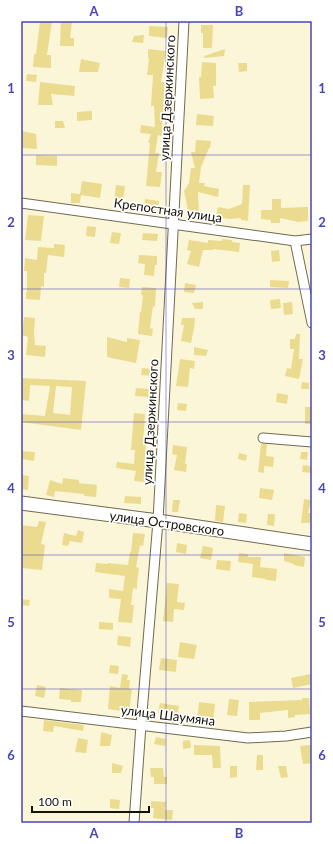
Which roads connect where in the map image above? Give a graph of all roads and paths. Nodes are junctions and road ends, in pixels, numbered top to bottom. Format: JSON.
{"nodes":[{"id":1,"x":184,"y":21,"type":"edge"},
{"id":2,"x":21,"y":203,"type":"edge"},
{"id":3,"x":173,"y":224,"type":"junction"},
{"id":4,"x":312,"y":238,"type":"edge"},
{"id":5,"x":295,"y":241,"type":"junction"},
{"id":6,"x":312,"y":323,"type":"edge"},
{"id":7,"x":263,"y":438,"type":"dead end"},
{"id":8,"x":312,"y":442,"type":"edge"},
{"id":9,"x":21,"y":503,"type":"edge"},
{"id":10,"x":158,"y":521,"type":"junction"},
{"id":11,"x":312,"y":544,"type":"edge"},
{"id":12,"x":21,"y":711,"type":"edge"},
{"id":13,"x":140,"y":724,"type":"junction"},
{"id":14,"x":312,"y":732,"type":"edge"},
{"id":15,"x":134,"y":823,"type":"edge"}],
"edges":[{"from":1,"to":3,"type":"street","name":"улица Дзержинского"},
{"from":2,"to":3,"type":"street","name":"Крепостная улица"},
{"from":3,"to":5,"type":"street","name":"Крепостная улица"},
{"from":3,"to":10,"type":"street","name":"улица Дзержинского"},
{"from":4,"to":5,"type":"street","name":"Крепостная улица"},
{"from":5,"to":6,"type":"street"},
{"from":7,"to":8,"type":"street"},
{"from":9,"to":10,"type":"street","name":"улица Островского"},
{"from":10,"to":11,"type":"street","name":"улица Островского"},
{"from":10,"to":13,"type":"street","name":"улица Дзержинского"},
{"from":12,"to":13,"type":"street","name":"улица Шаумяна"},
{"from":13,"to":14,"type":"street","name":"улица Шаумяна"},
{"from":13,"to":15,"type":"street","name":"улица Дзержинского"}]}
